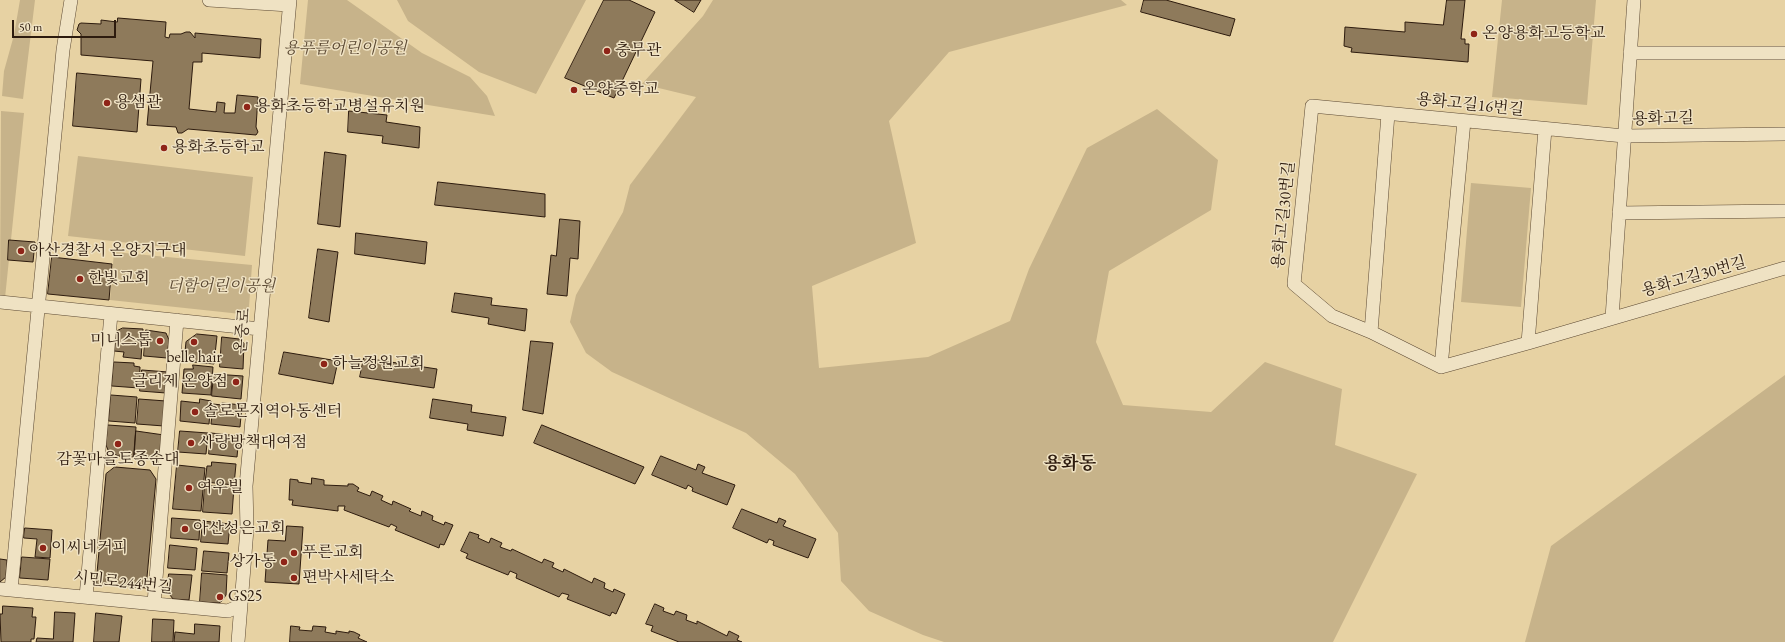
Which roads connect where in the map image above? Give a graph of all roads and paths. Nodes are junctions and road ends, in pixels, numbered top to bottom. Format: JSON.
{"nodes":[{"id":1,"x":71,"y":0,"type":"edge"},
{"id":2,"x":209,"y":0,"type":"edge"},
{"id":3,"x":1634,"y":0,"type":"edge"},
{"id":4,"x":289,"y":3,"type":"edge"},
{"id":5,"x":1630,"y":53,"type":"junction"},
{"id":6,"x":1785,"y":53,"type":"edge"},
{"id":7,"x":1312,"y":106,"type":"joint"},
{"id":8,"x":1388,"y":114,"type":"junction"},
{"id":9,"x":1464,"y":121,"type":"junction"},
{"id":10,"x":1545,"y":129,"type":"junction"},
{"id":11,"x":1785,"y":134,"type":"edge"},
{"id":12,"x":1624,"y":136,"type":"junction"},
{"id":13,"x":1785,"y":211,"type":"edge"},
{"id":14,"x":1619,"y":213,"type":"junction"},
{"id":15,"x":1785,"y":268,"type":"edge"},
{"id":16,"x":0,"y":302,"type":"edge"},
{"id":17,"x":37,"y":306,"type":"junction"},
{"id":18,"x":111,"y":314,"type":"junction"},
{"id":19,"x":1612,"y":318,"type":"junction"},
{"id":20,"x":177,"y":320,"type":"junction"},
{"id":21,"x":260,"y":329,"type":"junction"},
{"id":22,"x":1371,"y":332,"type":"junction"},
{"id":23,"x":1528,"y":343,"type":"junction"},
{"id":24,"x":1441,"y":367,"type":"junction"},
{"id":25,"x":6,"y":590,"type":"edge"},
{"id":26,"x":86,"y":597,"type":"junction"},
{"id":27,"x":154,"y":603,"type":"junction"},
{"id":28,"x":241,"y":605,"type":"junction"},
{"id":29,"x":238,"y":642,"type":"edge"}],
"edges":[{"from":1,"to":17,"type":"street"},
{"from":2,"to":4,"type":"street"},
{"from":3,"to":5,"type":"street","name":"용화고길"},
{"from":4,"to":21,"type":"street","name":"온중로"},
{"from":5,"to":6,"type":"street"},
{"from":5,"to":12,"type":"street","name":"용화고길"},
{"from":7,"to":8,"type":"street","name":"용화고길16번길"},
{"from":7,"to":22,"type":"street","name":"용화고길30번길"},
{"from":8,"to":9,"type":"street","name":"용화고길16번길"},
{"from":8,"to":22,"type":"street"},
{"from":9,"to":10,"type":"street","name":"용화고길16번길"},
{"from":9,"to":24,"type":"street"},
{"from":10,"to":12,"type":"street","name":"용화고길16번길"},
{"from":10,"to":23,"type":"street"},
{"from":11,"to":12,"type":"street","name":"용화고길"},
{"from":12,"to":14,"type":"street"},
{"from":13,"to":14,"type":"street"},
{"from":14,"to":19,"type":"street"},
{"from":15,"to":19,"type":"street","name":"용화고길30번길"},
{"from":16,"to":17,"type":"street"},
{"from":17,"to":18,"type":"street"},
{"from":17,"to":25,"type":"street"},
{"from":18,"to":20,"type":"street"},
{"from":18,"to":26,"type":"street"},
{"from":19,"to":23,"type":"street","name":"용화고길30번길"},
{"from":20,"to":21,"type":"street"},
{"from":20,"to":27,"type":"street"},
{"from":21,"to":28,"type":"street","name":"온중로"},
{"from":22,"to":24,"type":"street","name":"용화고길30번길"},
{"from":23,"to":24,"type":"street","name":"용화고길30번길"},
{"from":25,"to":26,"type":"street","name":"시민로244번길"},
{"from":26,"to":27,"type":"street","name":"시민로244번길"},
{"from":27,"to":28,"type":"street","name":"시민로244번길"},
{"from":28,"to":29,"type":"street","name":"온중로"}]}
